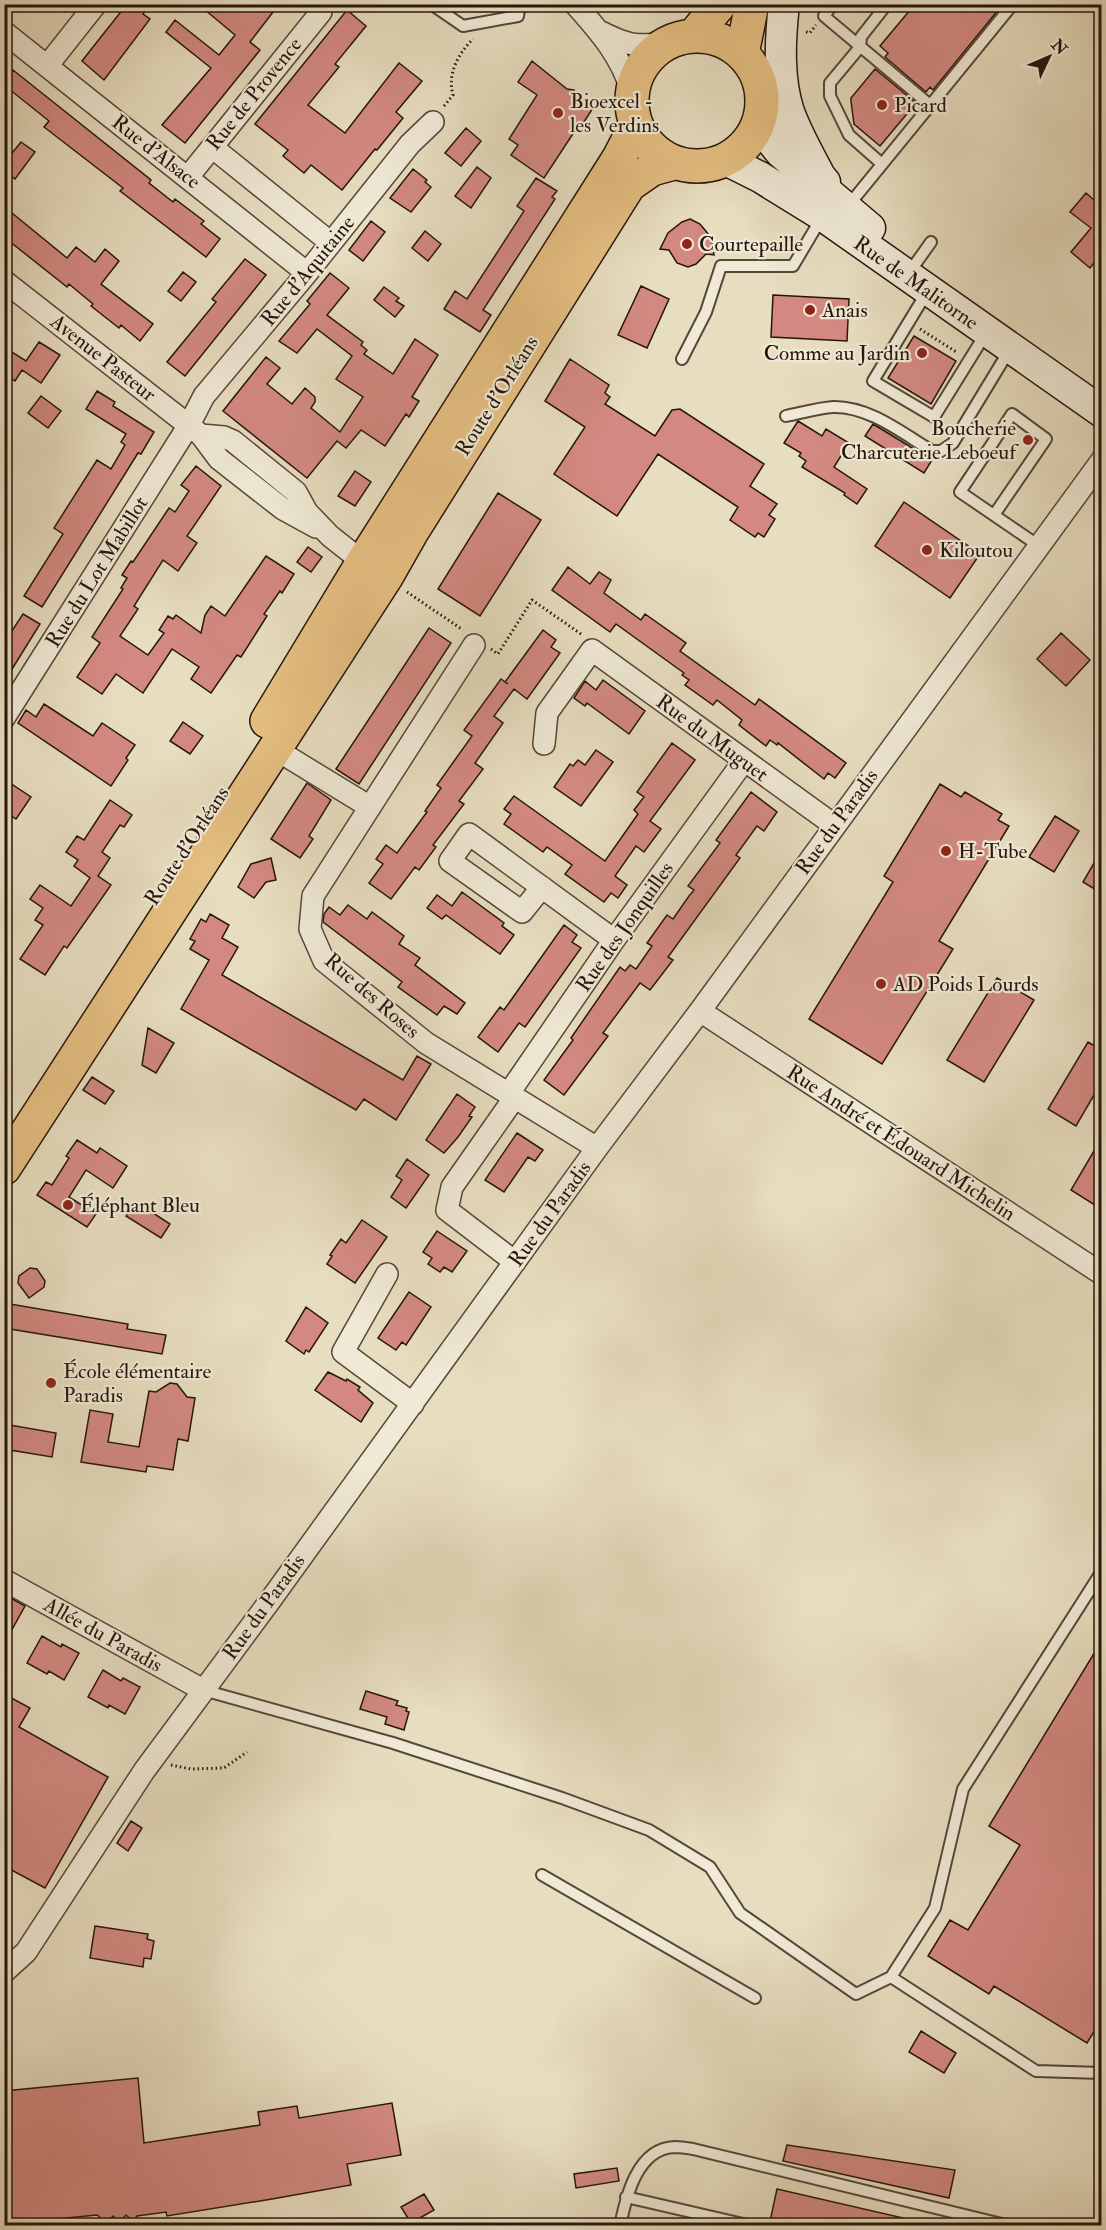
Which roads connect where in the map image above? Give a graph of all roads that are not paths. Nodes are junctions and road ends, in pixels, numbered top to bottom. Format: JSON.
{"nodes":[{"id":1,"x":96,"y":4,"type":"edge"},
{"id":2,"x":431,"y":4,"type":"edge"},
{"id":3,"x":520,"y":4,"type":"edge"},
{"id":4,"x":575,"y":4,"type":"edge"},
{"id":5,"x":720,"y":4,"type":"edge"},
{"id":6,"x":752,"y":4,"type":"edge"},
{"id":7,"x":784,"y":4,"type":"edge"},
{"id":8,"x":833,"y":4,"type":"edge"},
{"id":9,"x":886,"y":4,"type":"edge"},
{"id":10,"x":1013,"y":4,"type":"edge"},
{"id":11,"x":321,"y":12,"type":"dead end"},
{"id":12,"x":4,"y":32,"type":"edge"},
{"id":13,"x":600,"y":32,"type":"junction"},
{"id":14,"x":680,"y":39,"type":"junction"},
{"id":15,"x":860,"y":47,"type":"junction"},
{"id":16,"x":742,"y":54,"type":"junction"},
{"id":17,"x":47,"y":66,"type":"junction"},
{"id":18,"x":632,"y":93,"type":"junction"},
{"id":19,"x":930,"y":105,"type":"junction"},
{"id":20,"x":761,"y":114,"type":"junction"},
{"id":21,"x":433,"y":122,"type":"road end"},
{"id":22,"x":636,"y":125,"type":"junction"},
{"id":23,"x":212,"y":147,"type":"junction"},
{"id":24,"x":726,"y":160,"type":"junction"},
{"id":25,"x":674,"y":163,"type":"junction"},
{"id":26,"x":882,"y":164,"type":"junction"},
{"id":27,"x":188,"y":177,"type":"junction"},
{"id":28,"x":845,"y":215,"type":"junction"},
{"id":29,"x":331,"y":243,"type":"junction"},
{"id":30,"x":307,"y":273,"type":"junction"},
{"id":31,"x":4,"y":281,"type":"edge"},
{"id":32,"x":927,"y":291,"type":"junction"},
{"id":33,"x":986,"y":332,"type":"junction"},
{"id":34,"x":1011,"y":349,"type":"junction"},
{"id":35,"x":682,"y":359,"type":"dead end"},
{"id":36,"x":1101,"y":394,"type":"edge"},
{"id":37,"x":1101,"y":412,"type":"edge"},
{"id":38,"x":786,"y":416,"type":"dead end"},
{"id":39,"x":195,"y":430,"type":"junction"},
{"id":40,"x":1101,"y":460,"type":"edge"},
{"id":41,"x":994,"y":515,"type":"junction"},
{"id":42,"x":1039,"y":546,"type":"junction"},
{"id":43,"x":375,"y":570,"type":"junction"},
{"id":44,"x":477,"y":642,"type":"road end"},
{"id":45,"x":4,"y":718,"type":"edge"},
{"id":46,"x":544,"y":744,"type":"dead end"},
{"id":47,"x":275,"y":748,"type":"junction"},
{"id":48,"x":743,"y":762,"type":"junction"},
{"id":49,"x":370,"y":807,"type":"junction"},
{"id":50,"x":834,"y":825,"type":"junction"},
{"id":51,"x":542,"y":887,"type":"dead end"},
{"id":52,"x":614,"y":939,"type":"junction"},
{"id":53,"x":700,"y":1011,"type":"junction"},
{"id":54,"x":512,"y":1095,"type":"junction"},
{"id":55,"x":4,"y":1128,"type":"edge"},
{"id":56,"x":597,"y":1148,"type":"junction"},
{"id":57,"x":4,"y":1168,"type":"edge"},
{"id":58,"x":515,"y":1262,"type":"junction"},
{"id":59,"x":387,"y":1274,"type":"dead end"},
{"id":60,"x":1101,"y":1274,"type":"edge"},
{"id":61,"x":413,"y":1404,"type":"junction"},
{"id":62,"x":1101,"y":1571,"type":"edge"},
{"id":63,"x":4,"y":1580,"type":"edge"},
{"id":64,"x":203,"y":1690,"type":"junction"},
{"id":65,"x":542,"y":1875,"type":"dead end"},
{"id":66,"x":4,"y":1972,"type":"edge"},
{"id":67,"x":891,"y":1977,"type":"junction"},
{"id":68,"x":756,"y":1998,"type":"dead end"},
{"id":69,"x":1101,"y":2073,"type":"edge"},
{"id":70,"x":626,"y":2198,"type":"junction"},
{"id":71,"x":620,"y":2226,"type":"edge"},
{"id":72,"x":752,"y":2226,"type":"edge"},
{"id":73,"x":1010,"y":2226,"type":"edge"}],
"edges":[{"from":1,"to":17,"type":"street"},
{"from":2,"to":3,"type":"lane"},
{"from":4,"to":13,"type":"street"},
{"from":5,"to":14,"type":"main road"},
{"from":6,"to":16,"type":"main road"},
{"from":7,"to":28,"type":"main road"},
{"from":8,"to":15,"type":"lane"},
{"from":9,"to":15,"type":"lane"},
{"from":10,"to":19,"type":"lane"},
{"from":11,"to":23,"type":"street","name":"Rue de Provence"},
{"from":12,"to":17,"type":"street","name":"Rue d'Alsace"},
{"from":13,"to":14,"type":"street"},
{"from":13,"to":18,"type":"street"},
{"from":14,"to":16,"type":"main road"},
{"from":14,"to":18,"type":"main road"},
{"from":15,"to":19,"type":"lane"},
{"from":15,"to":26,"type":"lane"},
{"from":16,"to":20,"type":"main road"},
{"from":17,"to":27,"type":"street","name":"Rue d'Alsace"},
{"from":18,"to":22,"type":"main road"},
{"from":19,"to":26,"type":"lane"},
{"from":20,"to":24,"type":"main road"},
{"from":20,"to":28,"type":"main road","name":"Rue de Malitorne"},
{"from":21,"to":29,"type":"street","name":"Rue d'Aquitaine"},
{"from":22,"to":25,"type":"main road"},
{"from":22,"to":43,"type":"main road","name":"Route d'Orléans"},
{"from":23,"to":27,"type":"street","name":"Rue de Provence"},
{"from":23,"to":29,"type":"street"},
{"from":24,"to":25,"type":"main road"},
{"from":24,"to":28,"type":"main road","name":"Rue de Malitorne"},
{"from":25,"to":43,"type":"main road","name":"Route d'Orléans"},
{"from":26,"to":28,"type":"lane"},
{"from":27,"to":30,"type":"street","name":"Rue d'Alsace"},
{"from":28,"to":32,"type":"main road","name":"Rue de Malitorne"},
{"from":28,"to":35,"type":"lane"},
{"from":28,"to":36,"type":"main road","name":"Rue de Malitorne"},
{"from":29,"to":30,"type":"street","name":"Rue d'Aquitaine"},
{"from":30,"to":39,"type":"street","name":"Rue d'Aquitaine"},
{"from":31,"to":39,"type":"street","name":"Avenue Pasteur"},
{"from":32,"to":33,"type":"main road","name":"Rue de Malitorne"},
{"from":32,"to":33,"type":"lane"},
{"from":33,"to":34,"type":"main road","name":"Rue de Malitorne"},
{"from":34,"to":37,"type":"main road","name":"Rue de Malitorne"},
{"from":34,"to":38,"type":"lane"},
{"from":39,"to":43,"type":"street","name":"Avenue Pasteur"},
{"from":39,"to":45,"type":"street","name":"Rue du Lot Mabillot"},
{"from":40,"to":42,"type":"street","name":"Rue du Paradis"},
{"from":41,"to":41,"type":"lane"},
{"from":41,"to":42,"type":"lane"},
{"from":42,"to":50,"type":"street","name":"Rue du Paradis"},
{"from":43,"to":47,"type":"main road","name":"Route d'Orléans"},
{"from":43,"to":55,"type":"main road","name":"Route d'Orléans"},
{"from":44,"to":49,"type":"street","name":"Rue des Roses"},
{"from":46,"to":48,"type":"street","name":"Rue du Muguet"},
{"from":47,"to":49,"type":"street"},
{"from":47,"to":57,"type":"main road","name":"Route d'Orléans"},
{"from":48,"to":50,"type":"street","name":"Rue du Muguet"},
{"from":48,"to":52,"type":"street","name":"Rue des Jonquilles"},
{"from":49,"to":54,"type":"street","name":"Rue des Roses"},
{"from":50,"to":53,"type":"street","name":"Rue du Paradis"},
{"from":51,"to":52,"type":"street"},
{"from":52,"to":54,"type":"street","name":"Rue des Jonquilles"},
{"from":53,"to":56,"type":"street","name":"Rue du Paradis"},
{"from":53,"to":60,"type":"street","name":"Rue André et Édouard Michelin"},
{"from":54,"to":56,"type":"street","name":"Rue des Roses"},
{"from":54,"to":58,"type":"street","name":"Rue des Jonquilles"},
{"from":56,"to":58,"type":"street","name":"Rue du Paradis"},
{"from":58,"to":61,"type":"street","name":"Rue du Paradis"},
{"from":59,"to":61,"type":"street"},
{"from":61,"to":64,"type":"street","name":"Rue du Paradis"},
{"from":62,"to":67,"type":"lane"},
{"from":63,"to":64,"type":"street","name":"Allée du Paradis"},
{"from":64,"to":66,"type":"street","name":"Rue du Paradis"},
{"from":64,"to":67,"type":"lane"},
{"from":65,"to":68,"type":"lane"},
{"from":67,"to":69,"type":"lane"},
{"from":70,"to":71,"type":"lane"},
{"from":70,"to":72,"type":"lane"},
{"from":70,"to":73,"type":"lane"}]}
